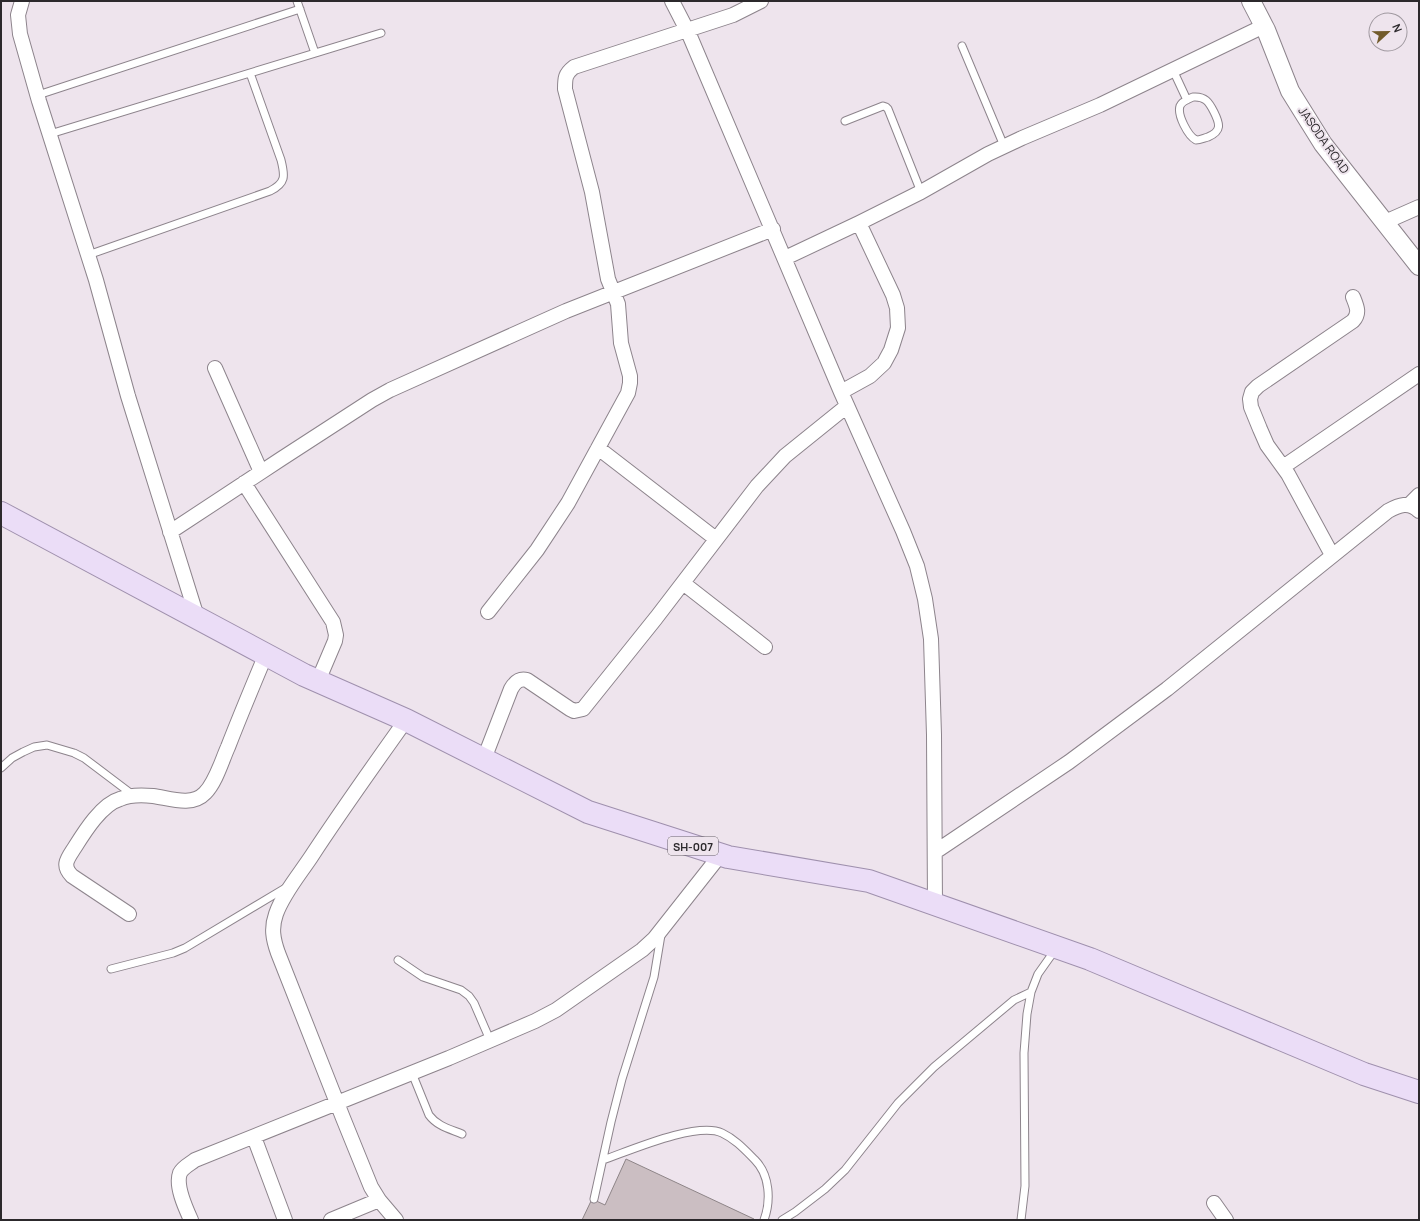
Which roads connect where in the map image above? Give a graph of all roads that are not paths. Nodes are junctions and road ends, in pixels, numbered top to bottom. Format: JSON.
{"nodes":[{"id":1,"x":22,"y":1,"type":"edge"},
{"id":2,"x":297,"y":1,"type":"edge"},
{"id":3,"x":672,"y":1,"type":"edge"},
{"id":4,"x":761,"y":1,"type":"edge"},
{"id":5,"x":1251,"y":1,"type":"edge"},
{"id":6,"x":300,"y":9,"type":"junction"},
{"id":7,"x":1264,"y":26,"type":"junction"},
{"id":8,"x":687,"y":30,"type":"junction"},
{"id":9,"x":381,"y":33,"type":"dead end"},
{"id":10,"x":962,"y":46,"type":"dead end"},
{"id":11,"x":315,"y":53,"type":"junction"},
{"id":12,"x":1174,"y":70,"type":"junction"},
{"id":13,"x":250,"y":73,"type":"junction"},
{"id":14,"x":38,"y":95,"type":"junction"},
{"id":15,"x":1187,"y":100,"type":"junction"},
{"id":16,"x":845,"y":121,"type":"dead end"},
{"id":17,"x":50,"y":134,"type":"junction"},
{"id":18,"x":1004,"y":146,"type":"junction"},
{"id":19,"x":921,"y":192,"type":"junction"},
{"id":20,"x":1419,"y":207,"type":"edge"},
{"id":21,"x":1385,"y":222,"type":"junction"},
{"id":22,"x":859,"y":223,"type":"junction"},
{"id":23,"x":773,"y":229,"type":"junction"},
{"id":24,"x":88,"y":255,"type":"junction"},
{"id":25,"x":785,"y":258,"type":"junction"},
{"id":26,"x":1419,"y":266,"type":"edge"},
{"id":27,"x":614,"y":292,"type":"junction"},
{"id":28,"x":1353,"y":297,"type":"dead end"},
{"id":29,"x":215,"y":368,"type":"dead end"},
{"id":30,"x":1419,"y":374,"type":"edge"},
{"id":31,"x":841,"y":392,"type":"junction"},
{"id":32,"x":847,"y":406,"type":"junction"},
{"id":33,"x":598,"y":448,"type":"junction"},
{"id":34,"x":1283,"y":467,"type":"junction"},
{"id":35,"x":261,"y":472,"type":"junction"},
{"id":36,"x":244,"y":483,"type":"junction"},
{"id":37,"x":1416,"y":504,"type":"edge"},
{"id":38,"x":1,"y":513,"type":"edge"},
{"id":39,"x":170,"y":532,"type":"junction"},
{"id":40,"x":716,"y":540,"type":"junction"},
{"id":41,"x":1332,"y":555,"type":"junction"},
{"id":42,"x":683,"y":582,"type":"junction"},
{"id":43,"x":488,"y":612,"type":"dead end"},
{"id":44,"x":197,"y":617,"type":"junction"},
{"id":45,"x":765,"y":647,"type":"dead end"},
{"id":46,"x":266,"y":654,"type":"junction"},
{"id":47,"x":318,"y":681,"type":"junction"},
{"id":48,"x":406,"y":720,"type":"junction"},
{"id":49,"x":484,"y":760,"type":"junction"},
{"id":50,"x":1,"y":768,"type":"edge"},
{"id":51,"x":135,"y":796,"type":"junction"},
{"id":52,"x":935,"y":852,"type":"junction"},
{"id":53,"x":720,"y":854,"type":"junction"},
{"id":54,"x":294,"y":882,"type":"junction"},
{"id":55,"x":935,"y":905,"type":"junction"},
{"id":56,"x":129,"y":914,"type":"dead end"},
{"id":57,"x":662,"y":929,"type":"junction"},
{"id":58,"x":1056,"y":948,"type":"junction"},
{"id":59,"x":398,"y":960,"type":"dead end"},
{"id":60,"x":111,"y":969,"type":"dead end"},
{"id":61,"x":1031,"y":992,"type":"junction"},
{"id":62,"x":490,"y":1040,"type":"junction"},
{"id":63,"x":412,"y":1072,"type":"junction"},
{"id":64,"x":1419,"y":1092,"type":"edge"},
{"id":65,"x":337,"y":1103,"type":"junction"},
{"id":66,"x":462,"y":1134,"type":"dead end"},
{"id":67,"x":254,"y":1137,"type":"junction"},
{"id":68,"x":603,"y":1160,"type":"junction"},
{"id":69,"x":594,"y":1199,"type":"edge"},
{"id":70,"x":379,"y":1200,"type":"junction"},
{"id":71,"x":1214,"y":1203,"type":"dead end"},
{"id":72,"x":191,"y":1220,"type":"edge"},
{"id":73,"x":285,"y":1220,"type":"edge"},
{"id":74,"x":331,"y":1220,"type":"edge"},
{"id":75,"x":396,"y":1220,"type":"edge"},
{"id":76,"x":764,"y":1220,"type":"edge"},
{"id":77,"x":782,"y":1220,"type":"edge"},
{"id":78,"x":1021,"y":1220,"type":"edge"},
{"id":79,"x":1226,"y":1220,"type":"edge"}],
"edges":[{"from":1,"to":14,"type":"street"},
{"from":2,"to":6,"type":"lane"},
{"from":3,"to":8,"type":"street"},
{"from":4,"to":8,"type":"street"},
{"from":5,"to":7,"type":"street","name":"JASODA ROAD"},
{"from":6,"to":11,"type":"lane"},
{"from":6,"to":14,"type":"lane"},
{"from":7,"to":12,"type":"street"},
{"from":7,"to":21,"type":"street","name":"JASODA ROAD"},
{"from":8,"to":23,"type":"street"},
{"from":8,"to":27,"type":"street"},
{"from":9,"to":11,"type":"lane"},
{"from":10,"to":18,"type":"lane"},
{"from":11,"to":13,"type":"lane"},
{"from":12,"to":15,"type":"lane"},
{"from":12,"to":18,"type":"street"},
{"from":13,"to":17,"type":"lane"},
{"from":13,"to":24,"type":"lane"},
{"from":14,"to":17,"type":"street"},
{"from":15,"to":15,"type":"lane"},
{"from":16,"to":19,"type":"lane"},
{"from":17,"to":24,"type":"street"},
{"from":18,"to":19,"type":"street"},
{"from":19,"to":22,"type":"street"},
{"from":20,"to":21,"type":"street"},
{"from":21,"to":26,"type":"street","name":"JASODA ROAD"},
{"from":22,"to":25,"type":"street"},
{"from":22,"to":31,"type":"street"},
{"from":23,"to":25,"type":"street"},
{"from":23,"to":27,"type":"street"},
{"from":24,"to":39,"type":"street"},
{"from":25,"to":31,"type":"street"},
{"from":27,"to":33,"type":"street"},
{"from":27,"to":35,"type":"street"},
{"from":28,"to":34,"type":"street"},
{"from":29,"to":35,"type":"street"},
{"from":30,"to":34,"type":"street"},
{"from":31,"to":32,"type":"street"},
{"from":32,"to":40,"type":"street"},
{"from":32,"to":52,"type":"street"},
{"from":33,"to":40,"type":"street"},
{"from":33,"to":43,"type":"street"},
{"from":34,"to":41,"type":"street"},
{"from":35,"to":36,"type":"street"},
{"from":36,"to":39,"type":"street"},
{"from":36,"to":47,"type":"street"},
{"from":37,"to":41,"type":"street"},
{"from":38,"to":44,"type":"main road","number":"SH-007"},
{"from":39,"to":44,"type":"street"},
{"from":40,"to":42,"type":"street"},
{"from":41,"to":52,"type":"street"},
{"from":42,"to":45,"type":"street"},
{"from":42,"to":49,"type":"street"},
{"from":44,"to":46,"type":"main road","number":"SH-007"},
{"from":46,"to":47,"type":"main road","number":"SH-007"},
{"from":46,"to":51,"type":"street"},
{"from":47,"to":48,"type":"main road","number":"SH-007"},
{"from":48,"to":49,"type":"main road","number":"SH-007"},
{"from":48,"to":54,"type":"street"},
{"from":49,"to":53,"type":"main road","number":"SH-007"},
{"from":50,"to":51,"type":"lane"},
{"from":51,"to":56,"type":"street"},
{"from":52,"to":55,"type":"street"},
{"from":53,"to":55,"type":"main road","number":"SH-007"},
{"from":53,"to":57,"type":"street"},
{"from":54,"to":60,"type":"lane"},
{"from":54,"to":65,"type":"street"},
{"from":55,"to":58,"type":"main road","number":"SH-007"},
{"from":57,"to":62,"type":"street"},
{"from":57,"to":68,"type":"lane"},
{"from":58,"to":61,"type":"lane"},
{"from":58,"to":64,"type":"main road","number":"SH-007"},
{"from":59,"to":62,"type":"lane"},
{"from":61,"to":77,"type":"lane"},
{"from":61,"to":78,"type":"lane"},
{"from":62,"to":63,"type":"street"},
{"from":63,"to":65,"type":"street"},
{"from":63,"to":66,"type":"lane"},
{"from":65,"to":67,"type":"street"},
{"from":65,"to":70,"type":"street"},
{"from":67,"to":72,"type":"street"},
{"from":67,"to":73,"type":"street"},
{"from":68,"to":69,"type":"lane"},
{"from":68,"to":76,"type":"lane"},
{"from":70,"to":74,"type":"street"},
{"from":70,"to":75,"type":"street"},
{"from":71,"to":79,"type":"street"}]}
